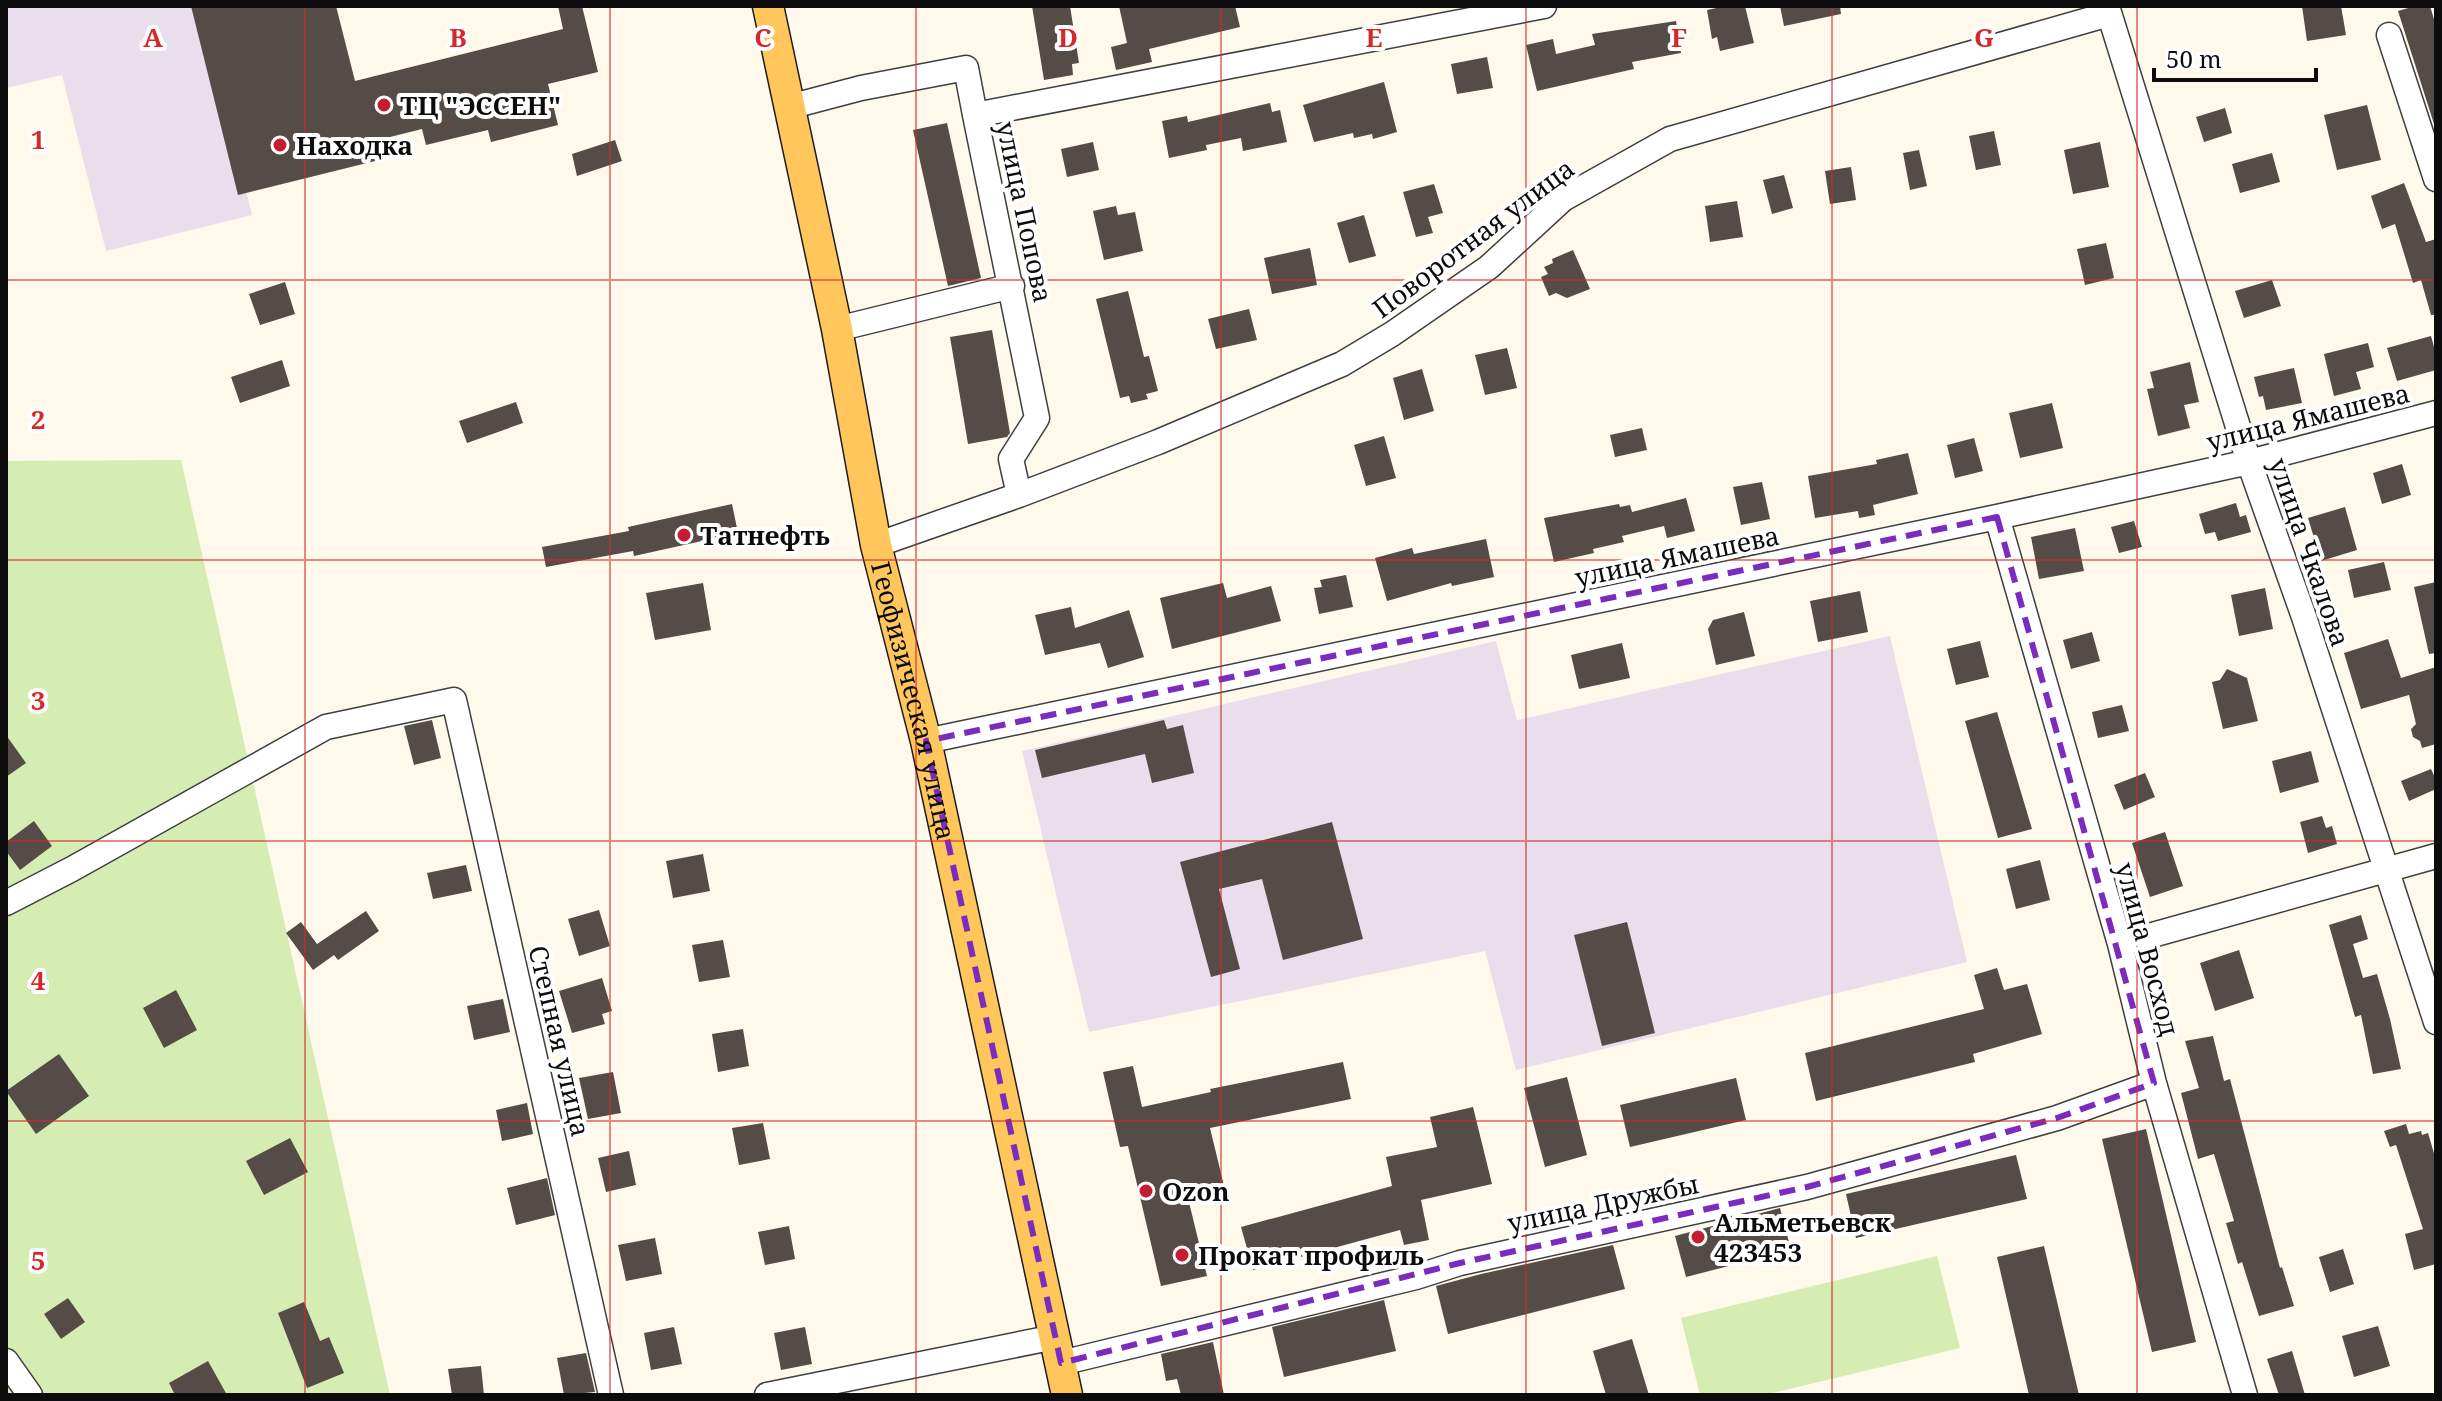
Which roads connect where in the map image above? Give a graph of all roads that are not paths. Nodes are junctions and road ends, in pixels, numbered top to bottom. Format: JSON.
{"nodes":[{"id":1,"x":768,"y":6,"type":"edge"},
{"id":2,"x":1544,"y":6,"type":"edge"},
{"id":3,"x":2108,"y":10,"type":"edge"},
{"id":4,"x":2389,"y":35,"type":"dead end"},
{"id":5,"x":789,"y":107,"type":"junction"},
{"id":6,"x":975,"y":115,"type":"junction"},
{"id":7,"x":2436,"y":179,"type":"edge"},
{"id":8,"x":1012,"y":286,"type":"junction"},
{"id":9,"x":837,"y":329,"type":"junction"},
{"id":10,"x":2436,"y":413,"type":"edge"},
{"id":11,"x":2249,"y":462,"type":"junction"},
{"id":12,"x":1019,"y":495,"type":"junction"},
{"id":13,"x":1997,"y":517,"type":"junction"},
{"id":14,"x":876,"y":545,"type":"junction"},
{"id":15,"x":926,"y":741,"type":"junction"},
{"id":16,"x":2436,"y":856,"type":"edge"},
{"id":17,"x":2387,"y":868,"type":"junction"},
{"id":18,"x":8,"y":899,"type":"edge"},
{"id":19,"x":2120,"y":944,"type":"junction"},
{"id":20,"x":2436,"y":1022,"type":"edge"},
{"id":21,"x":2154,"y":1083,"type":"junction"},
{"id":22,"x":1058,"y":1350,"type":"junction"},
{"id":23,"x":6,"y":1361,"type":"edge"},
{"id":24,"x":30,"y":1395,"type":"edge"},
{"id":25,"x":611,"y":1395,"type":"edge"},
{"id":26,"x":767,"y":1395,"type":"edge"},
{"id":27,"x":1067,"y":1395,"type":"edge"},
{"id":28,"x":2245,"y":1395,"type":"edge"}],
"edges":[{"from":1,"to":5,"type":"main road","name":"Геофизическая улица"},
{"from":2,"to":6,"type":"street","name":"улица Попова"},
{"from":3,"to":11,"type":"street","name":"улица Чкалова"},
{"from":3,"to":12,"type":"street","name":"Поворотная улица"},
{"from":4,"to":7,"type":"street"},
{"from":5,"to":6,"type":"street"},
{"from":5,"to":9,"type":"main road","name":"Геофизическая улица"},
{"from":6,"to":8,"type":"street","name":"улица Попова"},
{"from":8,"to":9,"type":"street"},
{"from":8,"to":12,"type":"street","name":"улица Попова"},
{"from":9,"to":14,"type":"main road","name":"Геофизическая улица"},
{"from":10,"to":11,"type":"street","name":"улица Ямашева"},
{"from":11,"to":13,"type":"street","name":"улица Ямашева"},
{"from":11,"to":17,"type":"street","name":"улица Чкалова"},
{"from":12,"to":14,"type":"street"},
{"from":13,"to":15,"type":"street","name":"улица Ямашева"},
{"from":13,"to":19,"type":"street","name":"улица Восход"},
{"from":14,"to":15,"type":"main road","name":"Геофизическая улица"},
{"from":15,"to":22,"type":"main road","name":"Геофизическая улица"},
{"from":16,"to":17,"type":"street"},
{"from":17,"to":19,"type":"street"},
{"from":17,"to":20,"type":"street","name":"улица Чкалова"},
{"from":18,"to":25,"type":"street","name":"Степная улица"},
{"from":19,"to":21,"type":"street","name":"улица Восход"},
{"from":21,"to":22,"type":"street","name":"улица Дружбы"},
{"from":21,"to":28,"type":"street","name":"улица Восход"},
{"from":22,"to":26,"type":"street","name":"улица Дружбы"},
{"from":22,"to":27,"type":"main road","name":"Геофизическая улица"},
{"from":23,"to":24,"type":"street"}]}
